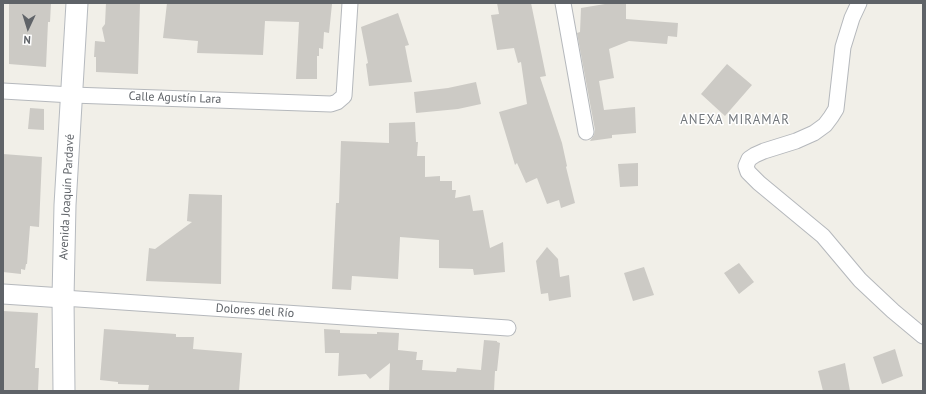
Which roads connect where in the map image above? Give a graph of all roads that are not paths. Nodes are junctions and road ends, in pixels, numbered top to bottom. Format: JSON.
{"nodes":[{"id":1,"x":77,"y":3,"type":"edge"},
{"id":2,"x":350,"y":3,"type":"edge"},
{"id":3,"x":562,"y":3,"type":"edge"},
{"id":4,"x":859,"y":3,"type":"edge"},
{"id":5,"x":3,"y":91,"type":"edge"},
{"id":6,"x":72,"y":95,"type":"junction"},
{"id":7,"x":586,"y":132,"type":"dead end"},
{"id":8,"x":3,"y":294,"type":"edge"},
{"id":9,"x":63,"y":298,"type":"junction"},
{"id":10,"x":508,"y":328,"type":"dead end"},
{"id":11,"x":923,"y":336,"type":"edge"},
{"id":12,"x":64,"y":391,"type":"edge"}],
"edges":[{"from":1,"to":6,"type":"main road","name":"Avenida Joaquín Pardavé"},
{"from":2,"to":6,"type":"street","name":"Calle Agustín Lara"},
{"from":3,"to":7,"type":"street"},
{"from":4,"to":11,"type":"street"},
{"from":5,"to":6,"type":"street","name":"Calle Agustín Lara"},
{"from":6,"to":9,"type":"main road","name":"Avenida Joaquín Pardavé"},
{"from":8,"to":9,"type":"street","name":"Dolores del Río"},
{"from":9,"to":10,"type":"street","name":"Dolores del Río"},
{"from":9,"to":12,"type":"main road","name":"Avenida Joaquín Pardavé"}]}
